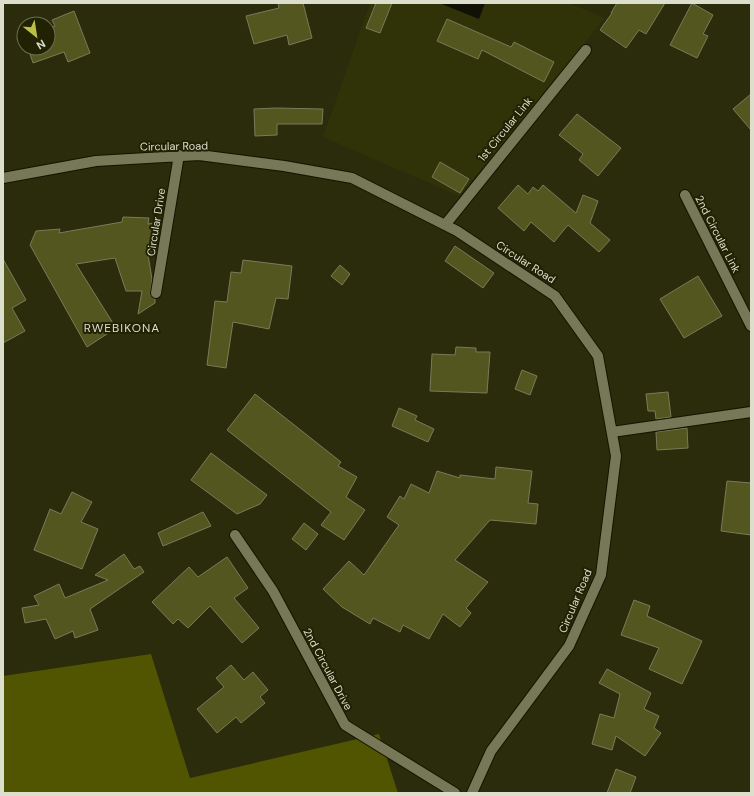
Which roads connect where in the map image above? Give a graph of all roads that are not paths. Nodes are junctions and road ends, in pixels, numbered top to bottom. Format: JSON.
{"nodes":[{"id":1,"x":586,"y":50,"type":"dead end"},
{"id":2,"x":178,"y":155,"type":"junction"},
{"id":3,"x":3,"y":178,"type":"edge"},
{"id":4,"x":685,"y":195,"type":"dead end"},
{"id":5,"x":445,"y":225,"type":"junction"},
{"id":6,"x":156,"y":293,"type":"dead end"},
{"id":7,"x":751,"y":326,"type":"edge"},
{"id":8,"x":751,"y":412,"type":"edge"},
{"id":9,"x":612,"y":432,"type":"junction"},
{"id":10,"x":235,"y":535,"type":"dead end"},
{"id":11,"x":455,"y":793,"type":"edge"},
{"id":12,"x":472,"y":793,"type":"edge"}],
"edges":[{"from":1,"to":5,"type":"street","name":"1st Circular Link"},
{"from":2,"to":3,"type":"street","name":"Circular Road"},
{"from":2,"to":5,"type":"street","name":"Circular Road"},
{"from":2,"to":6,"type":"street","name":"Circular Drive"},
{"from":4,"to":7,"type":"street","name":"2nd Circular Link"},
{"from":5,"to":9,"type":"street","name":"Circular Road"},
{"from":8,"to":9,"type":"street"},
{"from":9,"to":12,"type":"street","name":"Circular Road"},
{"from":10,"to":11,"type":"street","name":"2nd Circular Drive"}]}
